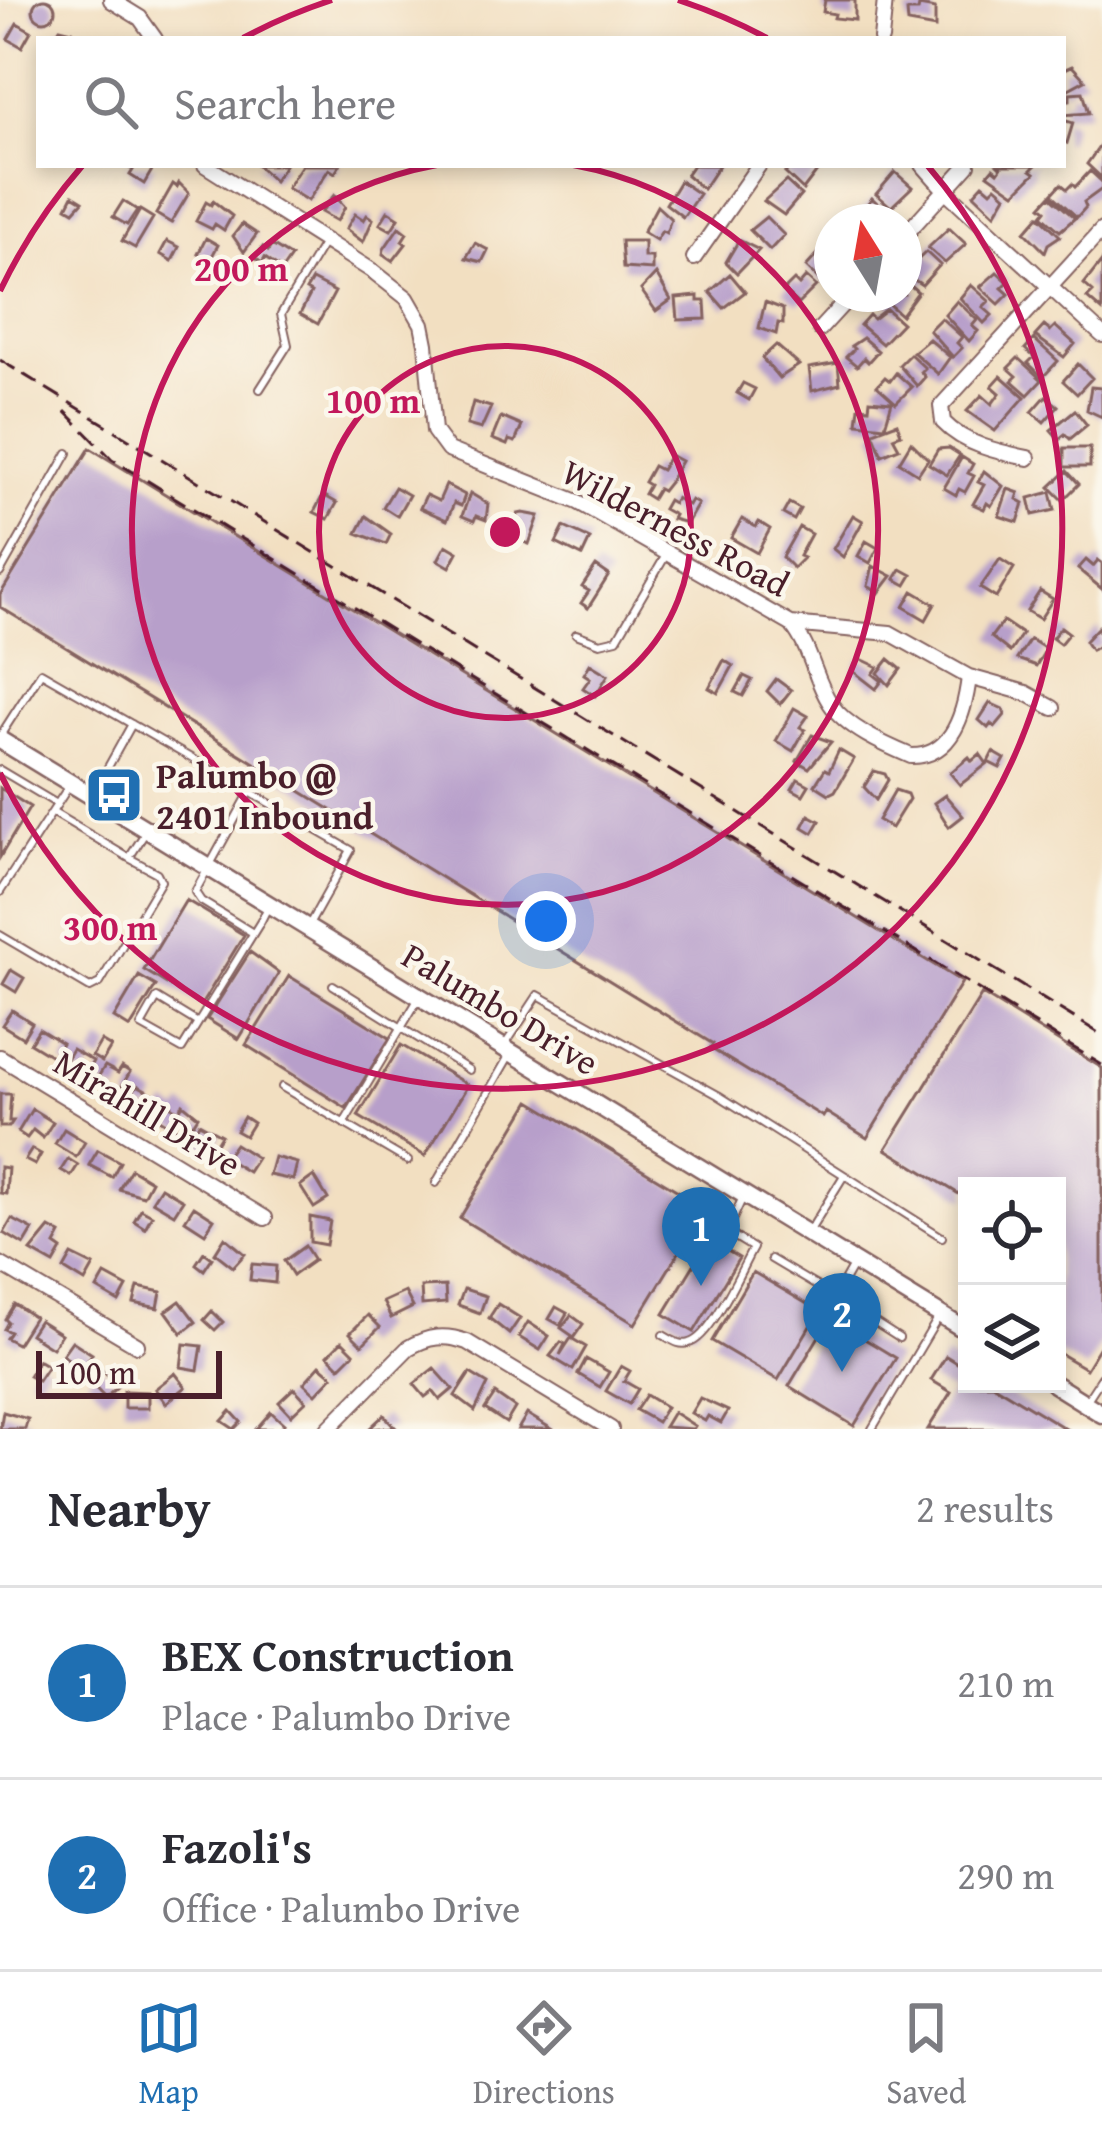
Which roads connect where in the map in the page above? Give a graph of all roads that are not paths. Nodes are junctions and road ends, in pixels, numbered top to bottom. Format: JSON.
{"nodes":[{"id":1,"x":111,"y":0,"type":"edge"},
{"id":2,"x":885,"y":0,"type":"edge"},
{"id":3,"x":153,"y":36,"type":"edge"},
{"id":4,"x":881,"y":36,"type":"edge"},
{"id":5,"x":210,"y":168,"type":"edge"},
{"id":6,"x":757,"y":168,"type":"edge"},
{"id":7,"x":926,"y":168,"type":"edge"},
{"id":8,"x":965,"y":168,"type":"edge"},
{"id":9,"x":945,"y":190,"type":"junction"},
{"id":10,"x":922,"y":216,"type":"edge"},
{"id":11,"x":1102,"y":230,"type":"edge"},
{"id":12,"x":325,"y":241,"type":"junction"},
{"id":13,"x":694,"y":258,"type":"dead end"},
{"id":14,"x":1049,"y":286,"type":"junction"},
{"id":15,"x":836,"y":312,"type":"edge"},
{"id":16,"x":820,"y":329,"type":"dead end"},
{"id":17,"x":1102,"y":335,"type":"edge"},
{"id":18,"x":260,"y":389,"type":"dead end"},
{"id":19,"x":68,"y":453,"type":"dead end"},
{"id":20,"x":1028,"y":458,"type":"dead end"},
{"id":21,"x":667,"y":552,"type":"junction"},
{"id":22,"x":0,"y":573,"type":"edge"},
{"id":23,"x":791,"y":624,"type":"junction"},
{"id":24,"x":576,"y":634,"type":"dead end"},
{"id":25,"x":969,"y":677,"type":"junction"},
{"id":26,"x":1053,"y":708,"type":"dead end"},
{"id":27,"x":132,"y":724,"type":"junction"},
{"id":28,"x":0,"y":738,"type":"edge"},
{"id":29,"x":0,"y":770,"type":"edge"},
{"id":30,"x":71,"y":783,"type":"junction"},
{"id":31,"x":250,"y":792,"type":"junction"},
{"id":32,"x":92,"y":796,"type":"junction"},
{"id":33,"x":55,"y":808,"type":"junction"},
{"id":34,"x":147,"y":830,"type":"junction"},
{"id":35,"x":129,"y":858,"type":"junction"},
{"id":36,"x":206,"y":867,"type":"junction"},
{"id":37,"x":0,"y":892,"type":"edge"},
{"id":38,"x":269,"y":905,"type":"junction"},
{"id":39,"x":307,"y":928,"type":"junction"},
{"id":40,"x":253,"y":933,"type":"junction"},
{"id":41,"x":0,"y":935,"type":"edge"},
{"id":42,"x":333,"y":985,"type":"dead end"},
{"id":43,"x":419,"y":997,"type":"junction"},
{"id":44,"x":198,"y":1022,"type":"junction"},
{"id":45,"x":401,"y":1027,"type":"junction"},
{"id":46,"x":507,"y":1051,"type":"junction"},
{"id":47,"x":0,"y":1057,"type":"edge"},
{"id":48,"x":469,"y":1070,"type":"dead end"},
{"id":49,"x":282,"y":1087,"type":"dead end"},
{"id":50,"x":344,"y":1124,"type":"junction"},
{"id":51,"x":408,"y":1161,"type":"dead end"},
{"id":52,"x":843,"y":1177,"type":"junction"},
{"id":53,"x":436,"y":1183,"type":"dead end"},
{"id":54,"x":744,"y":1196,"type":"junction"},
{"id":55,"x":265,"y":1218,"type":"dead end"},
{"id":56,"x":807,"y":1235,"type":"junction"},
{"id":57,"x":942,"y":1237,"type":"dead end"},
{"id":58,"x":771,"y":1258,"type":"dead end"},
{"id":59,"x":0,"y":1264,"type":"edge"},
{"id":60,"x":854,"y":1264,"type":"junction"},
{"id":61,"x":835,"y":1297,"type":"junction"},
{"id":62,"x":940,"y":1315,"type":"junction"},
{"id":63,"x":958,"y":1326,"type":"edge"},
{"id":64,"x":663,"y":1335,"type":"dead end"},
{"id":65,"x":899,"y":1338,"type":"dead end"},
{"id":66,"x":136,"y":1345,"type":"dead end"},
{"id":67,"x":1102,"y":1377,"type":"edge"},
{"id":68,"x":1066,"y":1391,"type":"edge"},
{"id":69,"x":1094,"y":1408,"type":"edge"},
{"id":70,"x":328,"y":1429,"type":"edge"},
{"id":71,"x":611,"y":1429,"type":"edge"},
{"id":72,"x":872,"y":1429,"type":"edge"}],
"edges":[{"from":1,"to":3,"type":"street"},
{"from":2,"to":4,"type":"street"},
{"from":5,"to":12,"type":"street","name":"Wilderness Road"},
{"from":6,"to":13,"type":"street"},
{"from":7,"to":9,"type":"street"},
{"from":8,"to":9,"type":"street"},
{"from":9,"to":10,"type":"street"},
{"from":9,"to":14,"type":"street"},
{"from":11,"to":14,"type":"street"},
{"from":12,"to":18,"type":"lane"},
{"from":12,"to":21,"type":"street","name":"Wilderness Road"},
{"from":14,"to":17,"type":"street"},
{"from":14,"to":20,"type":"street"},
{"from":15,"to":16,"type":"street"},
{"from":19,"to":22,"type":"lane"},
{"from":21,"to":23,"type":"street","name":"Wilderness Road"},
{"from":21,"to":24,"type":"lane"},
{"from":23,"to":25,"type":"street","name":"Wilderness Road"},
{"from":23,"to":25,"type":"street"},
{"from":25,"to":26,"type":"street","name":"Wilderness Road"},
{"from":27,"to":28,"type":"lane"},
{"from":27,"to":31,"type":"lane"},
{"from":27,"to":32,"type":"lane"},
{"from":28,"to":30,"type":"street","name":"Palumbo Drive"},
{"from":29,"to":33,"type":"lane"},
{"from":30,"to":32,"type":"street","name":"Palumbo Drive"},
{"from":30,"to":33,"type":"lane"},
{"from":31,"to":36,"type":"lane"},
{"from":31,"to":39,"type":"lane"},
{"from":32,"to":34,"type":"street","name":"Palumbo Drive"},
{"from":33,"to":35,"type":"lane"},
{"from":33,"to":37,"type":"lane"},
{"from":34,"to":35,"type":"lane"},
{"from":34,"to":36,"type":"street","name":"Palumbo Drive"},
{"from":35,"to":41,"type":"lane"},
{"from":36,"to":38,"type":"street","name":"Palumbo Drive"},
{"from":36,"to":40,"type":"lane"},
{"from":38,"to":39,"type":"street","name":"Palumbo Drive"},
{"from":38,"to":40,"type":"lane"},
{"from":39,"to":43,"type":"street","name":"Palumbo Drive"},
{"from":40,"to":44,"type":"lane"},
{"from":42,"to":45,"type":"lane"},
{"from":43,"to":45,"type":"lane"},
{"from":43,"to":46,"type":"street","name":"Palumbo Drive"},
{"from":44,"to":44,"type":"lane"},
{"from":45,"to":48,"type":"lane"},
{"from":45,"to":50,"type":"lane"},
{"from":46,"to":52,"type":"lane"},
{"from":46,"to":53,"type":"lane"},
{"from":46,"to":54,"type":"street","name":"Palumbo Drive"},
{"from":47,"to":55,"type":"street","name":"Mirahill Drive"},
{"from":49,"to":50,"type":"lane"},
{"from":50,"to":51,"type":"lane"},
{"from":52,"to":56,"type":"lane"},
{"from":52,"to":57,"type":"lane"},
{"from":54,"to":56,"type":"street","name":"Palumbo Drive"},
{"from":54,"to":64,"type":"lane"},
{"from":56,"to":60,"type":"street","name":"Palumbo Drive"},
{"from":58,"to":61,"type":"lane"},
{"from":59,"to":66,"type":"street"},
{"from":60,"to":61,"type":"lane"},
{"from":60,"to":62,"type":"street","name":"Palumbo Drive"},
{"from":61,"to":65,"type":"lane"},
{"from":62,"to":63,"type":"street","name":"Palumbo Drive"},
{"from":62,"to":72,"type":"lane"},
{"from":67,"to":69,"type":"lane"},
{"from":68,"to":69,"type":"street"},
{"from":70,"to":71,"type":"street"}]}
